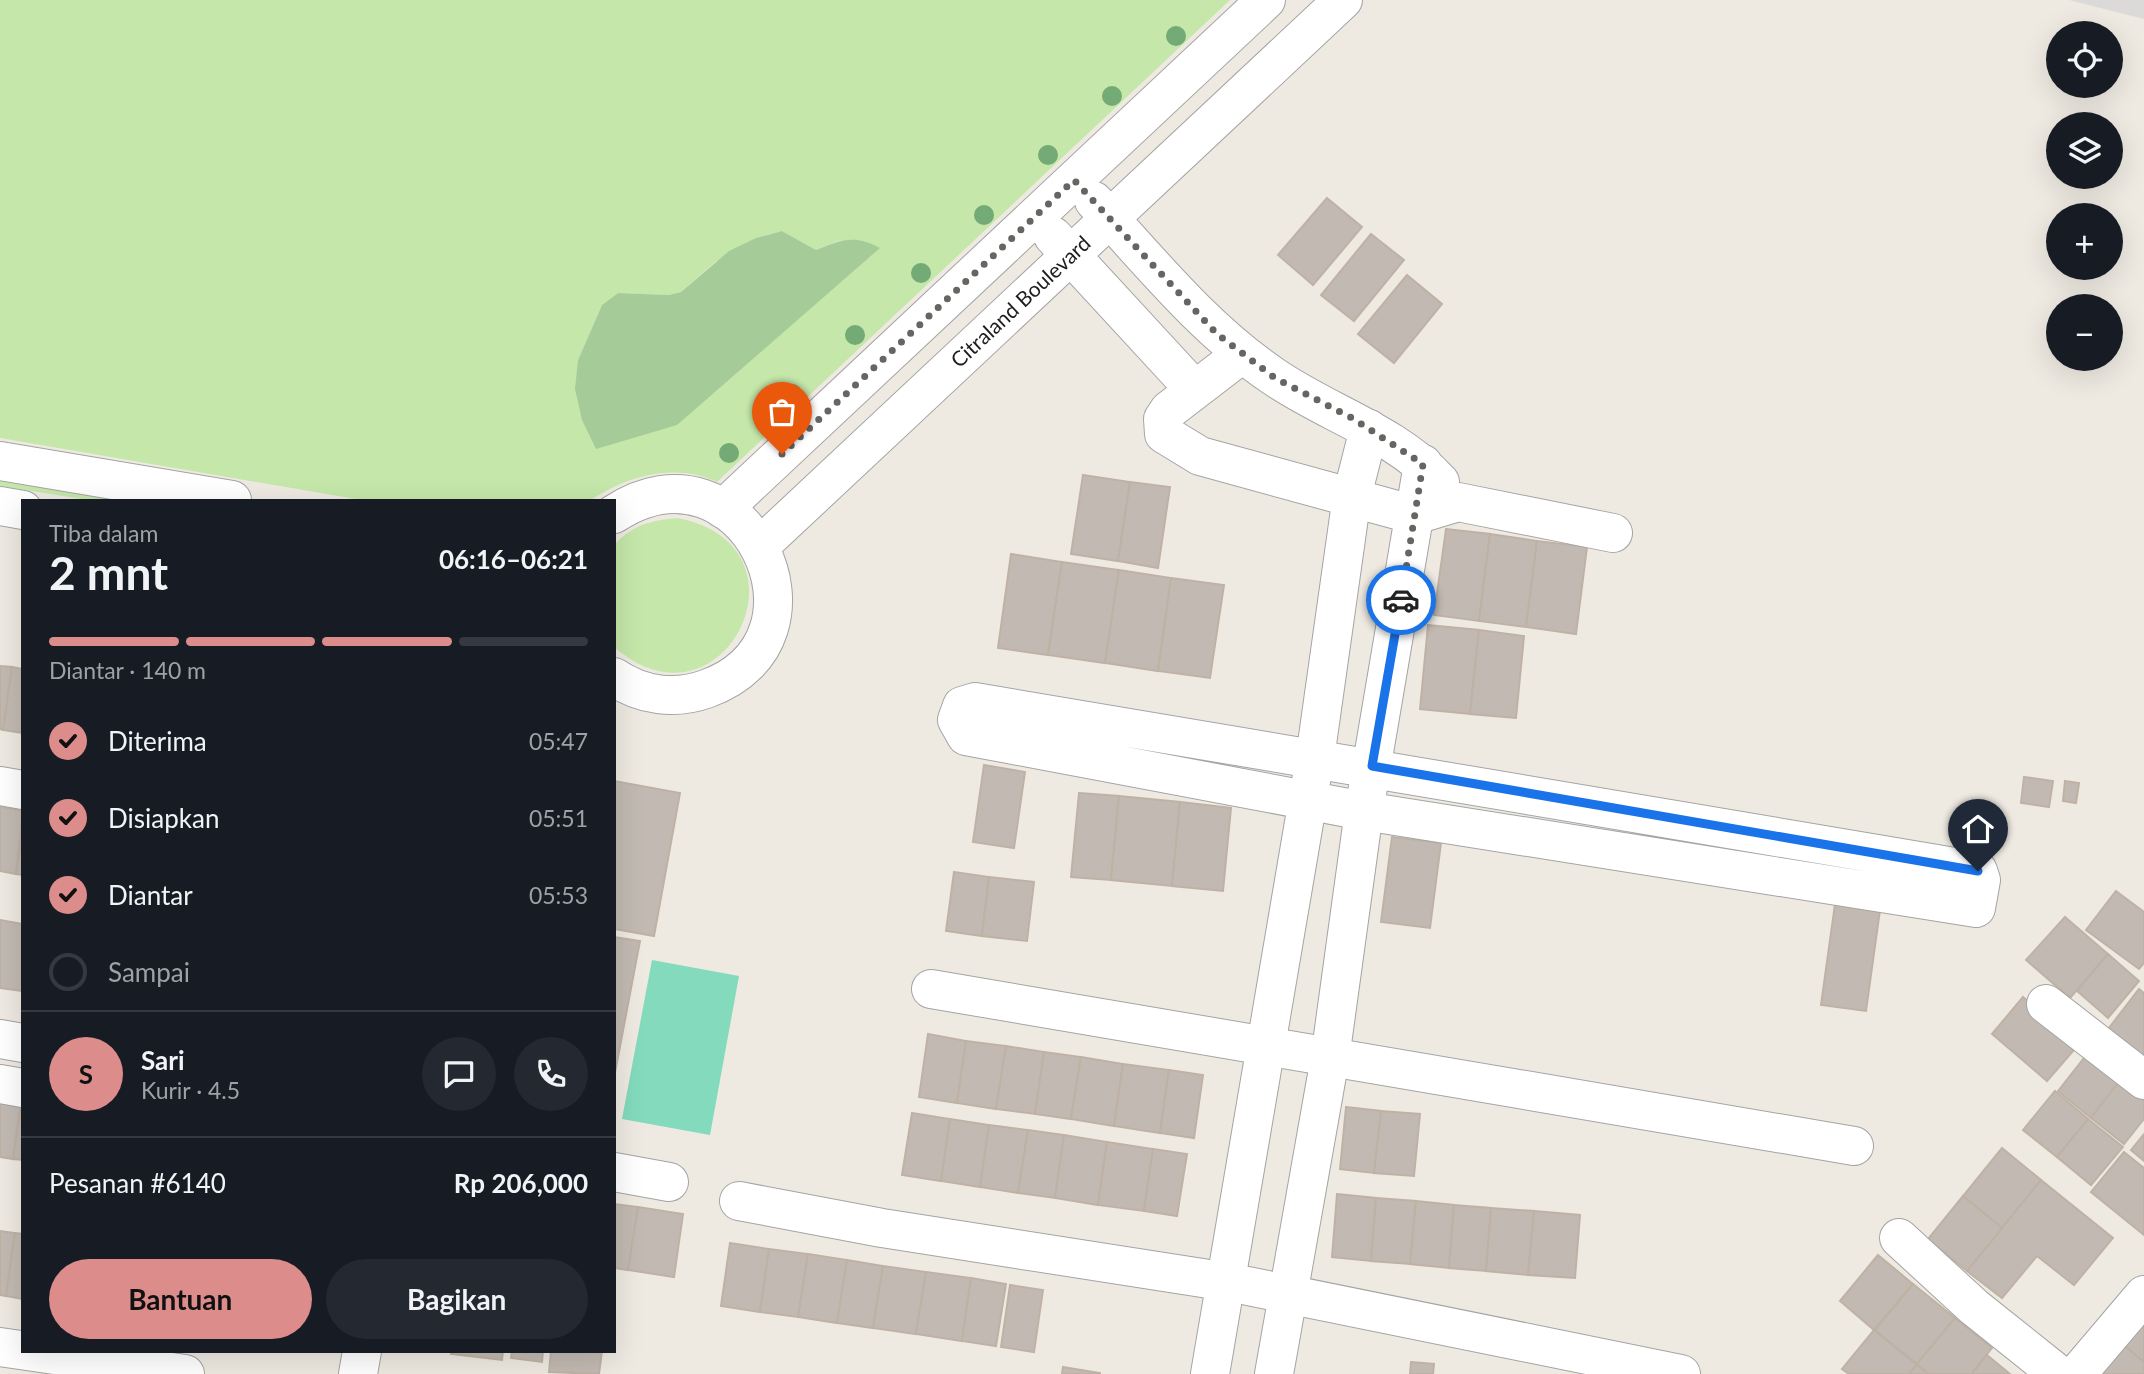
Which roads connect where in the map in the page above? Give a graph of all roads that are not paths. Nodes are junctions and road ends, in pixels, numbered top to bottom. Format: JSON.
{"nodes":[{"id":1,"x":1266,"y":0,"type":"edge"},
{"id":2,"x":1343,"y":0,"type":"edge"},
{"id":3,"x":1074,"y":180,"type":"junction"},
{"id":4,"x":1034,"y":217,"type":"junction"},
{"id":5,"x":1110,"y":218,"type":"junction"},
{"id":6,"x":1070,"y":255,"type":"junction"},
{"id":7,"x":1242,"y":354,"type":"junction"},
{"id":8,"x":1194,"y":390,"type":"junction"},
{"id":9,"x":1369,"y":429,"type":"junction"},
{"id":10,"x":0,"y":461,"type":"edge"},
{"id":11,"x":1423,"y":464,"type":"junction"},
{"id":12,"x":1352,"y":496,"type":"junction"},
{"id":13,"x":226,"y":499,"type":"edge"},
{"id":14,"x":1458,"y":502,"type":"junction"},
{"id":15,"x":0,"y":506,"type":"edge"},
{"id":16,"x":723,"y":509,"type":"junction"},
{"id":17,"x":21,"y":510,"type":"edge"},
{"id":18,"x":616,"y":513,"type":"edge"},
{"id":19,"x":1415,"y":515,"type":"junction"},
{"id":20,"x":1613,"y":533,"type":"dead end"},
{"id":21,"x":760,"y":546,"type":"junction"},
{"id":22,"x":616,"y":678,"type":"edge"},
{"id":23,"x":1315,"y":758,"type":"junction"},
{"id":24,"x":1372,"y":766,"type":"junction"},
{"id":25,"x":0,"y":786,"type":"edge"},
{"id":26,"x":21,"y":790,"type":"edge"},
{"id":27,"x":1308,"y":800,"type":"junction"},
{"id":28,"x":1364,"y":811,"type":"junction"},
{"id":29,"x":931,"y":989,"type":"dead end"},
{"id":30,"x":2046,"y":1004,"type":"dead end"},
{"id":31,"x":0,"y":1039,"type":"edge"},
{"id":32,"x":21,"y":1043,"type":"edge"},
{"id":33,"x":1268,"y":1048,"type":"junction"},
{"id":34,"x":1331,"y":1058,"type":"junction"},
{"id":35,"x":2144,"y":1080,"type":"edge"},
{"id":36,"x":0,"y":1084,"type":"edge"},
{"id":37,"x":21,"y":1088,"type":"edge"},
{"id":38,"x":1854,"y":1146,"type":"dead end"},
{"id":39,"x":616,"y":1172,"type":"edge"},
{"id":40,"x":669,"y":1182,"type":"dead end"},
{"id":41,"x":739,"y":1202,"type":"dead end"},
{"id":42,"x":1899,"y":1238,"type":"dead end"},
{"id":43,"x":1227,"y":1282,"type":"junction"},
{"id":44,"x":1289,"y":1295,"type":"junction"},
{"id":45,"x":2144,"y":1295,"type":"edge"},
{"id":46,"x":0,"y":1347,"type":"edge"},
{"id":47,"x":21,"y":1351,"type":"edge"},
{"id":48,"x":22,"y":1353,"type":"edge"},
{"id":49,"x":36,"y":1353,"type":"edge"},
{"id":50,"x":362,"y":1353,"type":"edge"},
{"id":51,"x":19,"y":1374,"type":"edge"},
{"id":52,"x":185,"y":1374,"type":"edge"},
{"id":53,"x":358,"y":1374,"type":"edge"},
{"id":54,"x":1210,"y":1374,"type":"edge"},
{"id":55,"x":1274,"y":1374,"type":"edge"},
{"id":56,"x":1681,"y":1374,"type":"edge"},
{"id":57,"x":2058,"y":1374,"type":"edge"},
{"id":58,"x":2077,"y":1374,"type":"edge"}],
"edges":[{"from":1,"to":3,"type":"street"},
{"from":2,"to":5,"type":"street","name":"Citraland Boulevard"},
{"from":3,"to":4,"type":"street"},
{"from":3,"to":5,"type":"street"},
{"from":4,"to":6,"type":"street"},
{"from":4,"to":16,"type":"street"},
{"from":5,"to":6,"type":"street","name":"Citraland Boulevard"},
{"from":5,"to":7,"type":"street"},
{"from":6,"to":8,"type":"street"},
{"from":6,"to":21,"type":"street","name":"Citraland Boulevard"},
{"from":7,"to":8,"type":"street"},
{"from":7,"to":9,"type":"street"},
{"from":8,"to":12,"type":"street"},
{"from":9,"to":11,"type":"street"},
{"from":9,"to":12,"type":"street"},
{"from":10,"to":13,"type":"street"},
{"from":11,"to":14,"type":"street"},
{"from":11,"to":19,"type":"street"},
{"from":12,"to":19,"type":"street"},
{"from":12,"to":23,"type":"street"},
{"from":14,"to":19,"type":"street"},
{"from":14,"to":20,"type":"street"},
{"from":15,"to":17,"type":"street"},
{"from":16,"to":18,"type":"street"},
{"from":16,"to":21,"type":"street"},
{"from":19,"to":24,"type":"street"},
{"from":21,"to":22,"type":"street"},
{"from":23,"to":24,"type":"street"},
{"from":23,"to":27,"type":"street"},
{"from":23,"to":27,"type":"street"},
{"from":24,"to":28,"type":"street"},
{"from":24,"to":28,"type":"street"},
{"from":25,"to":26,"type":"street"},
{"from":27,"to":28,"type":"street"},
{"from":27,"to":33,"type":"street"},
{"from":28,"to":34,"type":"street"},
{"from":29,"to":33,"type":"street"},
{"from":30,"to":35,"type":"street"},
{"from":31,"to":32,"type":"street"},
{"from":33,"to":34,"type":"street"},
{"from":33,"to":43,"type":"street"},
{"from":34,"to":38,"type":"street"},
{"from":34,"to":44,"type":"street"},
{"from":36,"to":37,"type":"street"},
{"from":39,"to":40,"type":"street"},
{"from":41,"to":43,"type":"street"},
{"from":42,"to":57,"type":"street"},
{"from":43,"to":44,"type":"street"},
{"from":43,"to":54,"type":"street"},
{"from":44,"to":55,"type":"street"},
{"from":44,"to":56,"type":"street"},
{"from":45,"to":58,"type":"street"},
{"from":46,"to":47,"type":"street"},
{"from":48,"to":51,"type":"street"},
{"from":49,"to":52,"type":"street"},
{"from":50,"to":53,"type":"street"}]}
